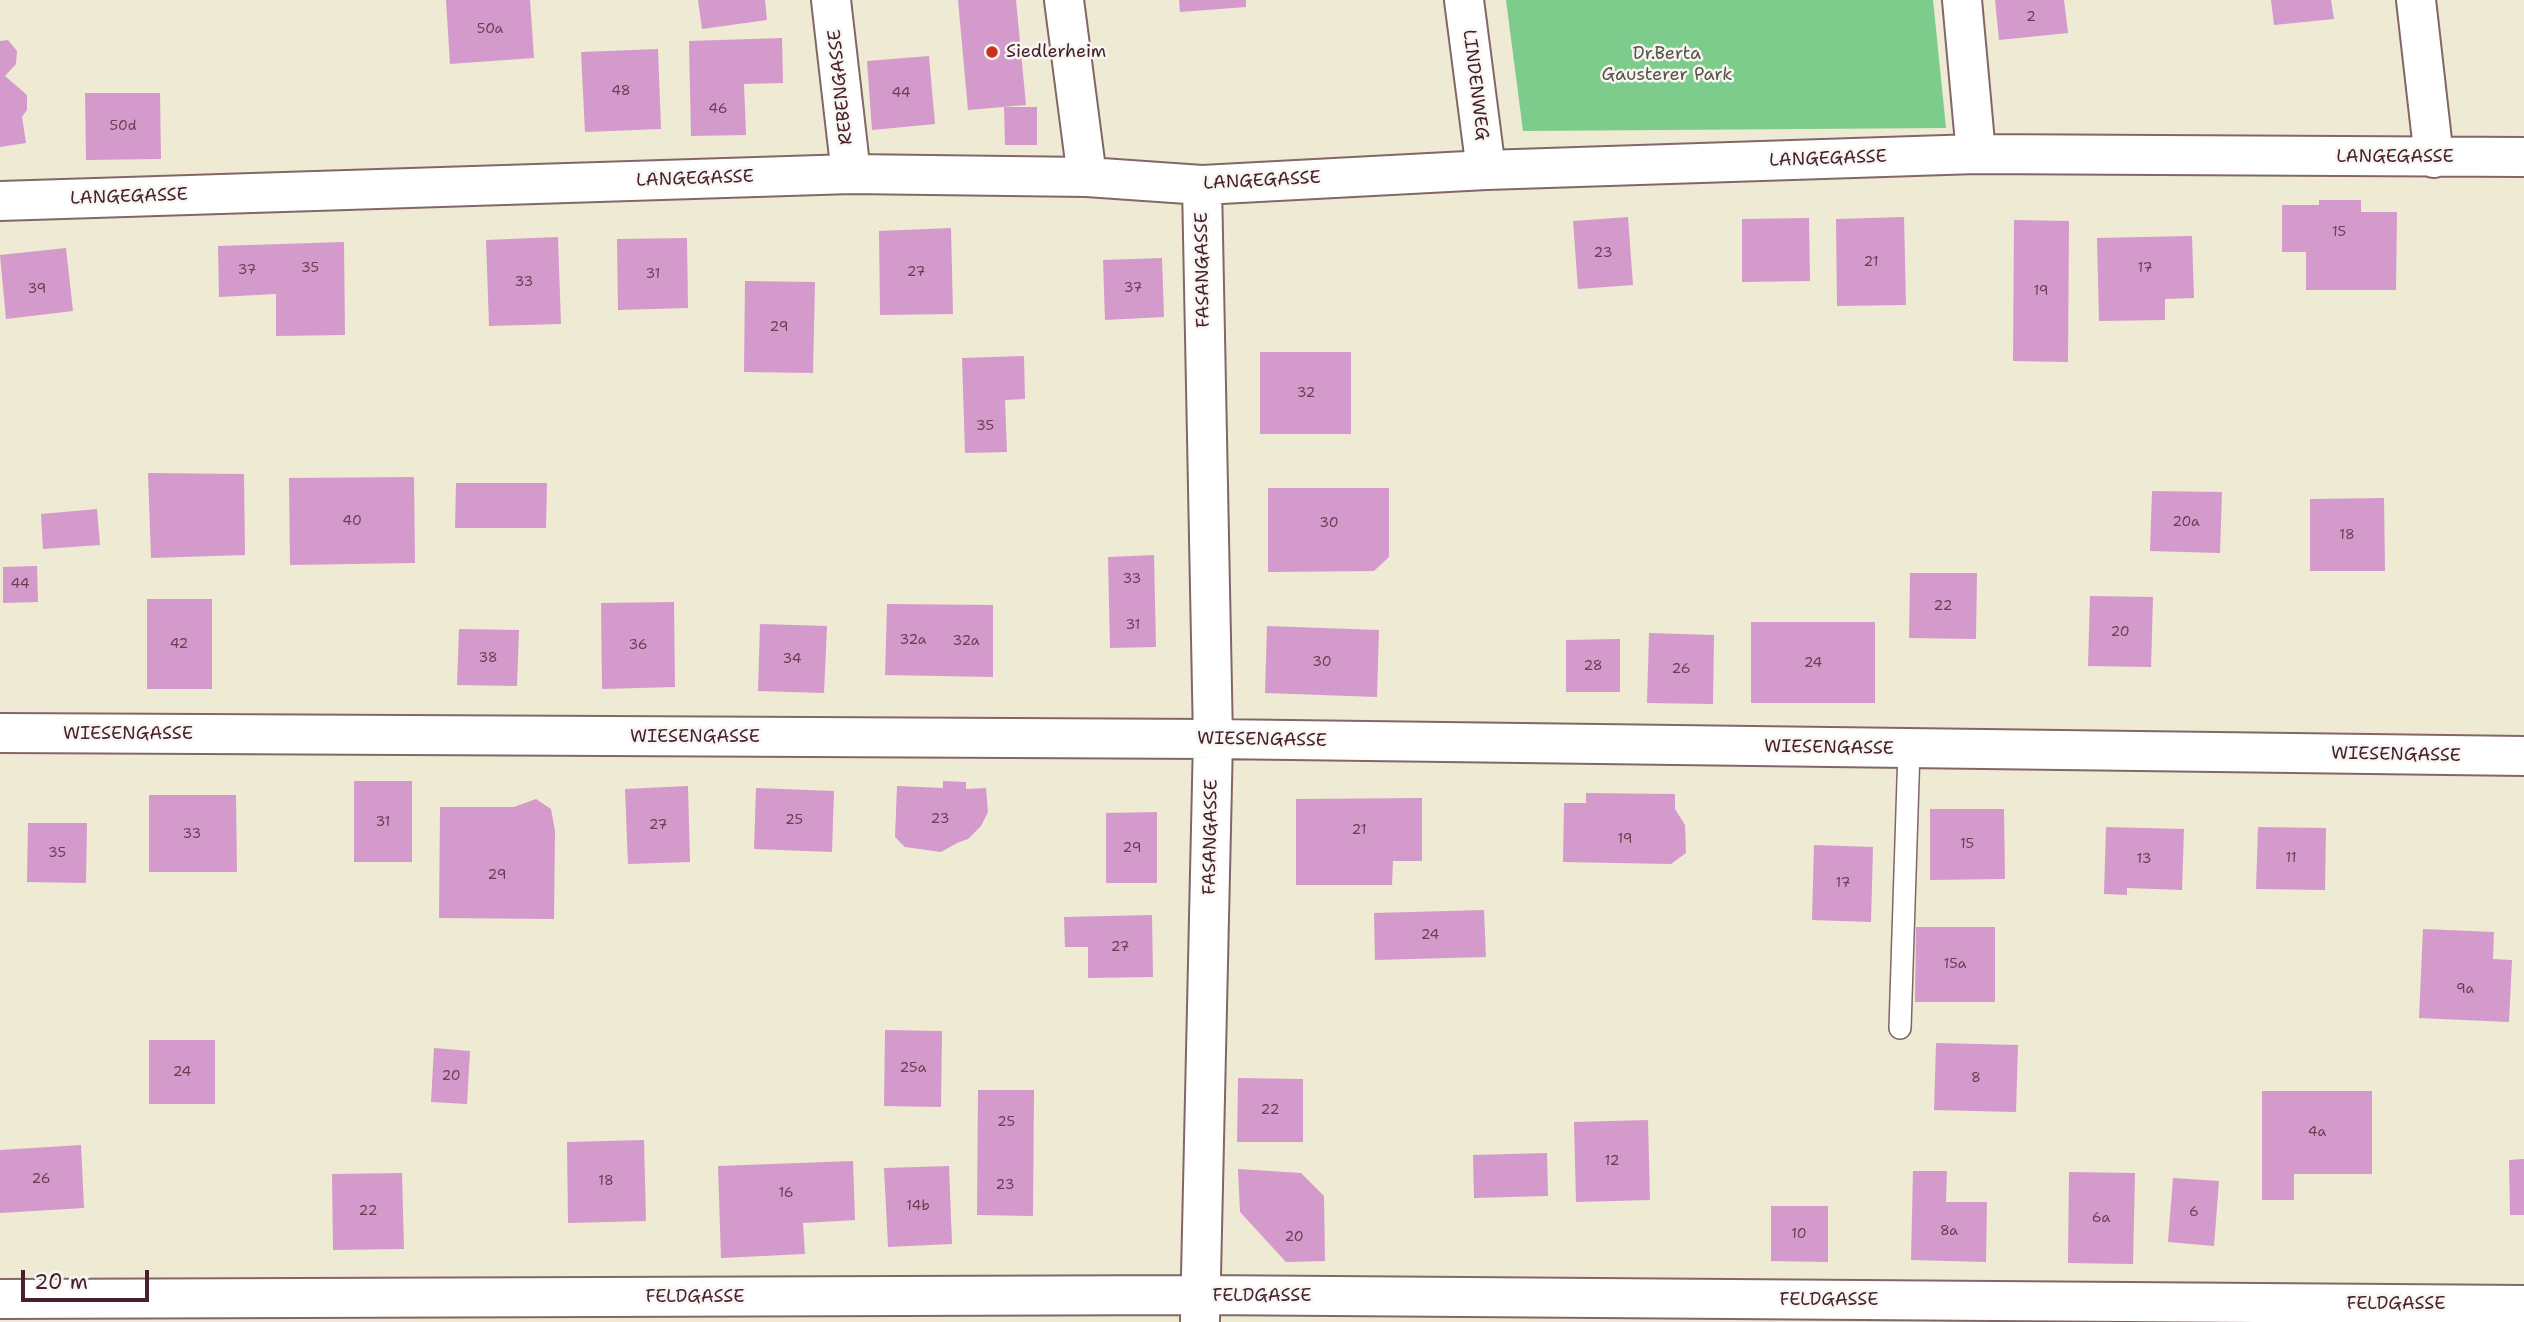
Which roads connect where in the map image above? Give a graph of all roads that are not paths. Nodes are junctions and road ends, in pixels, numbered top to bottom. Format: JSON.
{"nodes":[{"id":1,"x":831,"y":0,"type":"edge"},
{"id":2,"x":1064,"y":0,"type":"edge"},
{"id":3,"x":1464,"y":0,"type":"edge"},
{"id":4,"x":1962,"y":0,"type":"edge"},
{"id":5,"x":2416,"y":0,"type":"edge"},
{"id":6,"x":1976,"y":154,"type":"junction"},
{"id":7,"x":2524,"y":157,"type":"edge"},
{"id":8,"x":2434,"y":158,"type":"junction"},
{"id":9,"x":1486,"y":170,"type":"junction"},
{"id":10,"x":851,"y":174,"type":"junction"},
{"id":11,"x":1087,"y":177,"type":"junction"},
{"id":12,"x":1202,"y":185,"type":"junction"},
{"id":13,"x":0,"y":201,"type":"edge"},
{"id":14,"x":0,"y":733,"type":"edge"},
{"id":15,"x":1213,"y":739,"type":"junction"},
{"id":16,"x":1909,"y":749,"type":"junction"},
{"id":17,"x":2524,"y":756,"type":"edge"},
{"id":18,"x":1900,"y":1028,"type":"dead end"},
{"id":19,"x":0,"y":1299,"type":"edge"},
{"id":20,"x":2524,"y":1305,"type":"edge"},
{"id":21,"x":1200,"y":1308,"type":"edge"}],
"edges":[{"from":1,"to":10,"type":"street","name":"REBENGASSE"},
{"from":2,"to":11,"type":"street"},
{"from":3,"to":9,"type":"street","name":"LINDENWEG"},
{"from":4,"to":6,"type":"street"},
{"from":5,"to":8,"type":"street"},
{"from":6,"to":8,"type":"street","name":"LANGEGASSE"},
{"from":6,"to":9,"type":"street","name":"LANGEGASSE"},
{"from":7,"to":8,"type":"street","name":"LANGEGASSE"},
{"from":9,"to":12,"type":"street","name":"LANGEGASSE"},
{"from":10,"to":11,"type":"street","name":"LANGEGASSE"},
{"from":10,"to":13,"type":"street","name":"LANGEGASSE"},
{"from":11,"to":12,"type":"street","name":"LANGEGASSE"},
{"from":12,"to":15,"type":"street","name":"FASANGASSE"},
{"from":14,"to":15,"type":"street","name":"WIESENGASSE"},
{"from":15,"to":16,"type":"street","name":"WIESENGASSE"},
{"from":15,"to":21,"type":"street","name":"FASANGASSE"},
{"from":16,"to":17,"type":"street","name":"WIESENGASSE"},
{"from":16,"to":18,"type":"lane"},
{"from":19,"to":21,"type":"street","name":"FELDGASSE"},
{"from":20,"to":21,"type":"street","name":"FELDGASSE"}]}
